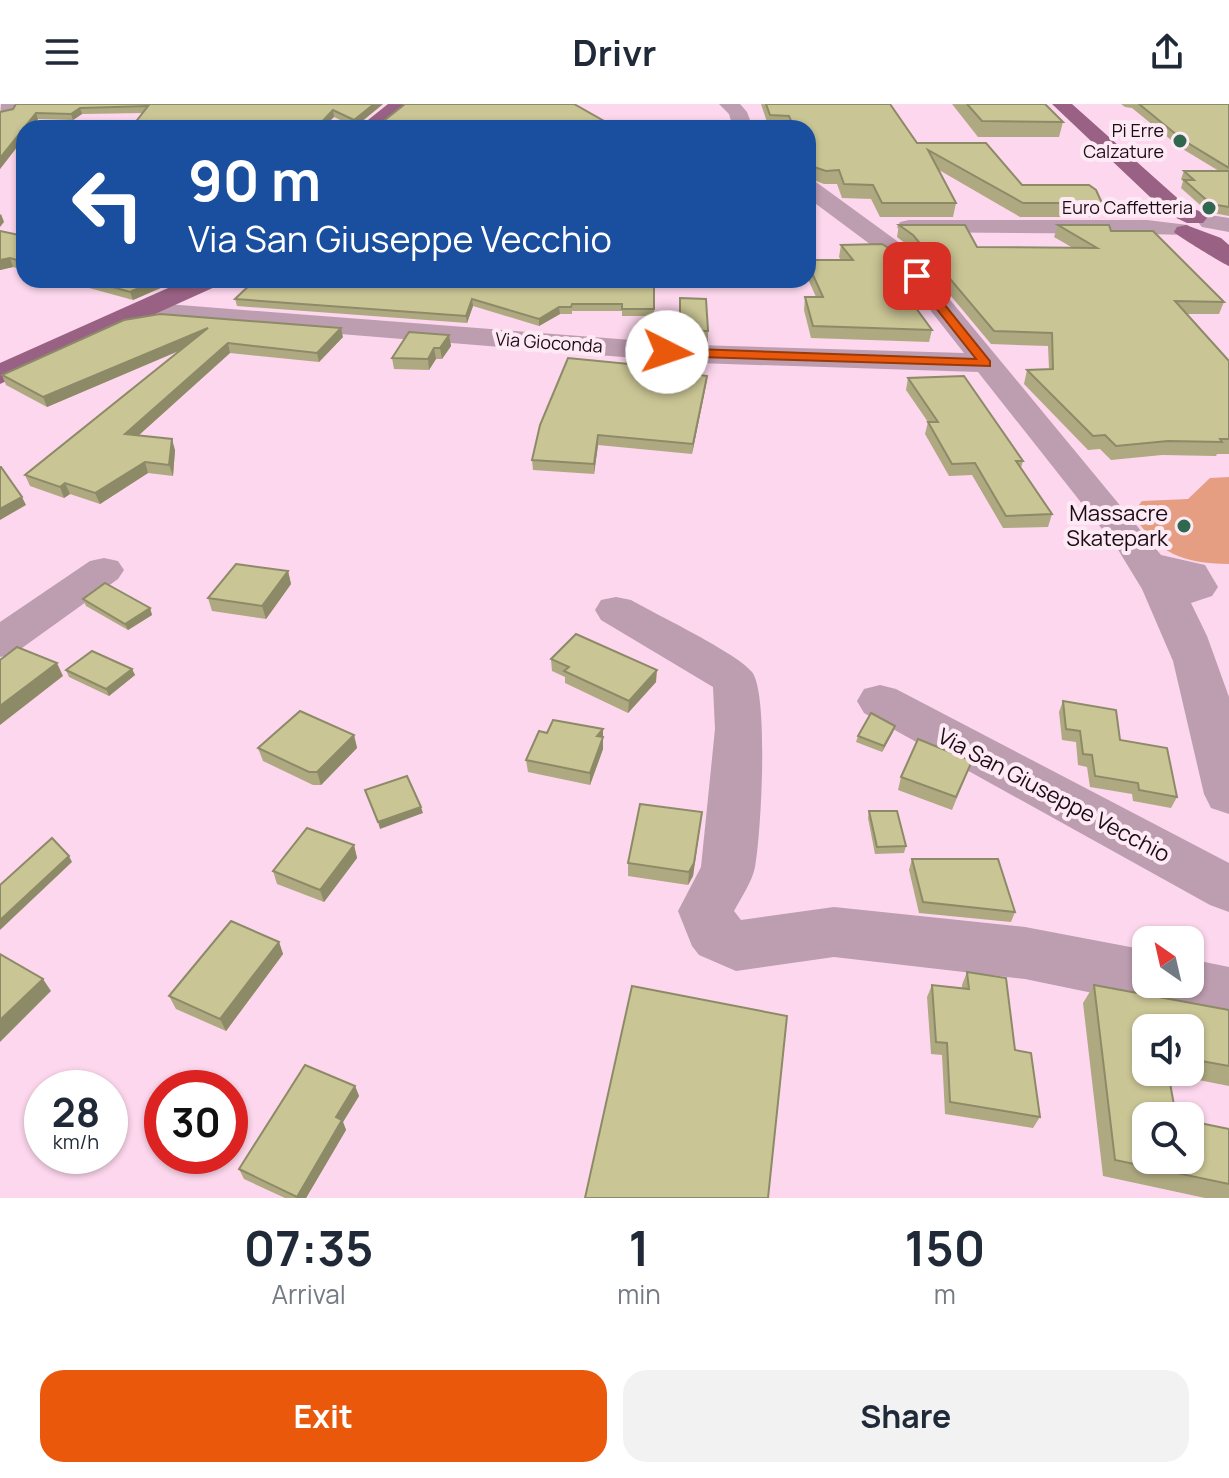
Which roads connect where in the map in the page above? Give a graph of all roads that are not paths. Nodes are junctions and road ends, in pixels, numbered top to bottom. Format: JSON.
{"nodes":[{"id":1,"x":12,"y":104,"type":"edge"},
{"id":2,"x":400,"y":104,"type":"edge"},
{"id":3,"x":728,"y":104,"type":"edge"},
{"id":4,"x":1061,"y":104,"type":"edge"},
{"id":5,"x":0,"y":111,"type":"edge"},
{"id":6,"x":379,"y":120,"type":"edge"},
{"id":7,"x":740,"y":120,"type":"edge"},
{"id":8,"x":816,"y":193,"type":"edge"},
{"id":9,"x":866,"y":227,"type":"junction"},
{"id":10,"x":1198,"y":228,"type":"edge"},
{"id":11,"x":191,"y":288,"type":"edge"},
{"id":12,"x":196,"y":288,"type":"edge"},
{"id":13,"x":208,"y":316,"type":"junction"},
{"id":14,"x":128,"y":318,"type":"junction"},
{"id":15,"x":986,"y":363,"type":"junction"},
{"id":16,"x":0,"y":375,"type":"edge"},
{"id":17,"x":104,"y":570,"type":"dead end"},
{"id":18,"x":1183,"y":581,"type":"edge"},
{"id":19,"x":616,"y":610,"type":"dead end"},
{"id":20,"x":0,"y":643,"type":"edge"},
{"id":21,"x":1216,"y":697,"type":"edge"},
{"id":22,"x":880,"y":701,"type":"dead end"},
{"id":23,"x":1229,"y":794,"type":"edge"},
{"id":24,"x":1229,"y":889,"type":"edge"},
{"id":25,"x":1132,"y":974,"type":"edge"},
{"id":26,"x":1204,"y":989,"type":"edge"},
{"id":27,"x":1229,"y":994,"type":"edge"}],
"edges":[{"from":1,"to":5,"type":"street"},
{"from":2,"to":6,"type":"main road"},
{"from":3,"to":7,"type":"street"},
{"from":4,"to":10,"type":"main road"},
{"from":8,"to":9,"type":"street"},
{"from":9,"to":10,"type":"street"},
{"from":9,"to":15,"type":"street"},
{"from":11,"to":14,"type":"main road"},
{"from":12,"to":13,"type":"street"},
{"from":13,"to":14,"type":"street","name":"Via Gioconda"},
{"from":13,"to":15,"type":"street","name":"Via Gioconda"},
{"from":14,"to":16,"type":"main road"},
{"from":15,"to":18,"type":"street"},
{"from":17,"to":20,"type":"street"},
{"from":18,"to":21,"type":"street"},
{"from":19,"to":25,"type":"street"},
{"from":21,"to":23,"type":"street"},
{"from":22,"to":24,"type":"street","name":"Via San Giuseppe Vecchio"},
{"from":26,"to":27,"type":"street"}]}
